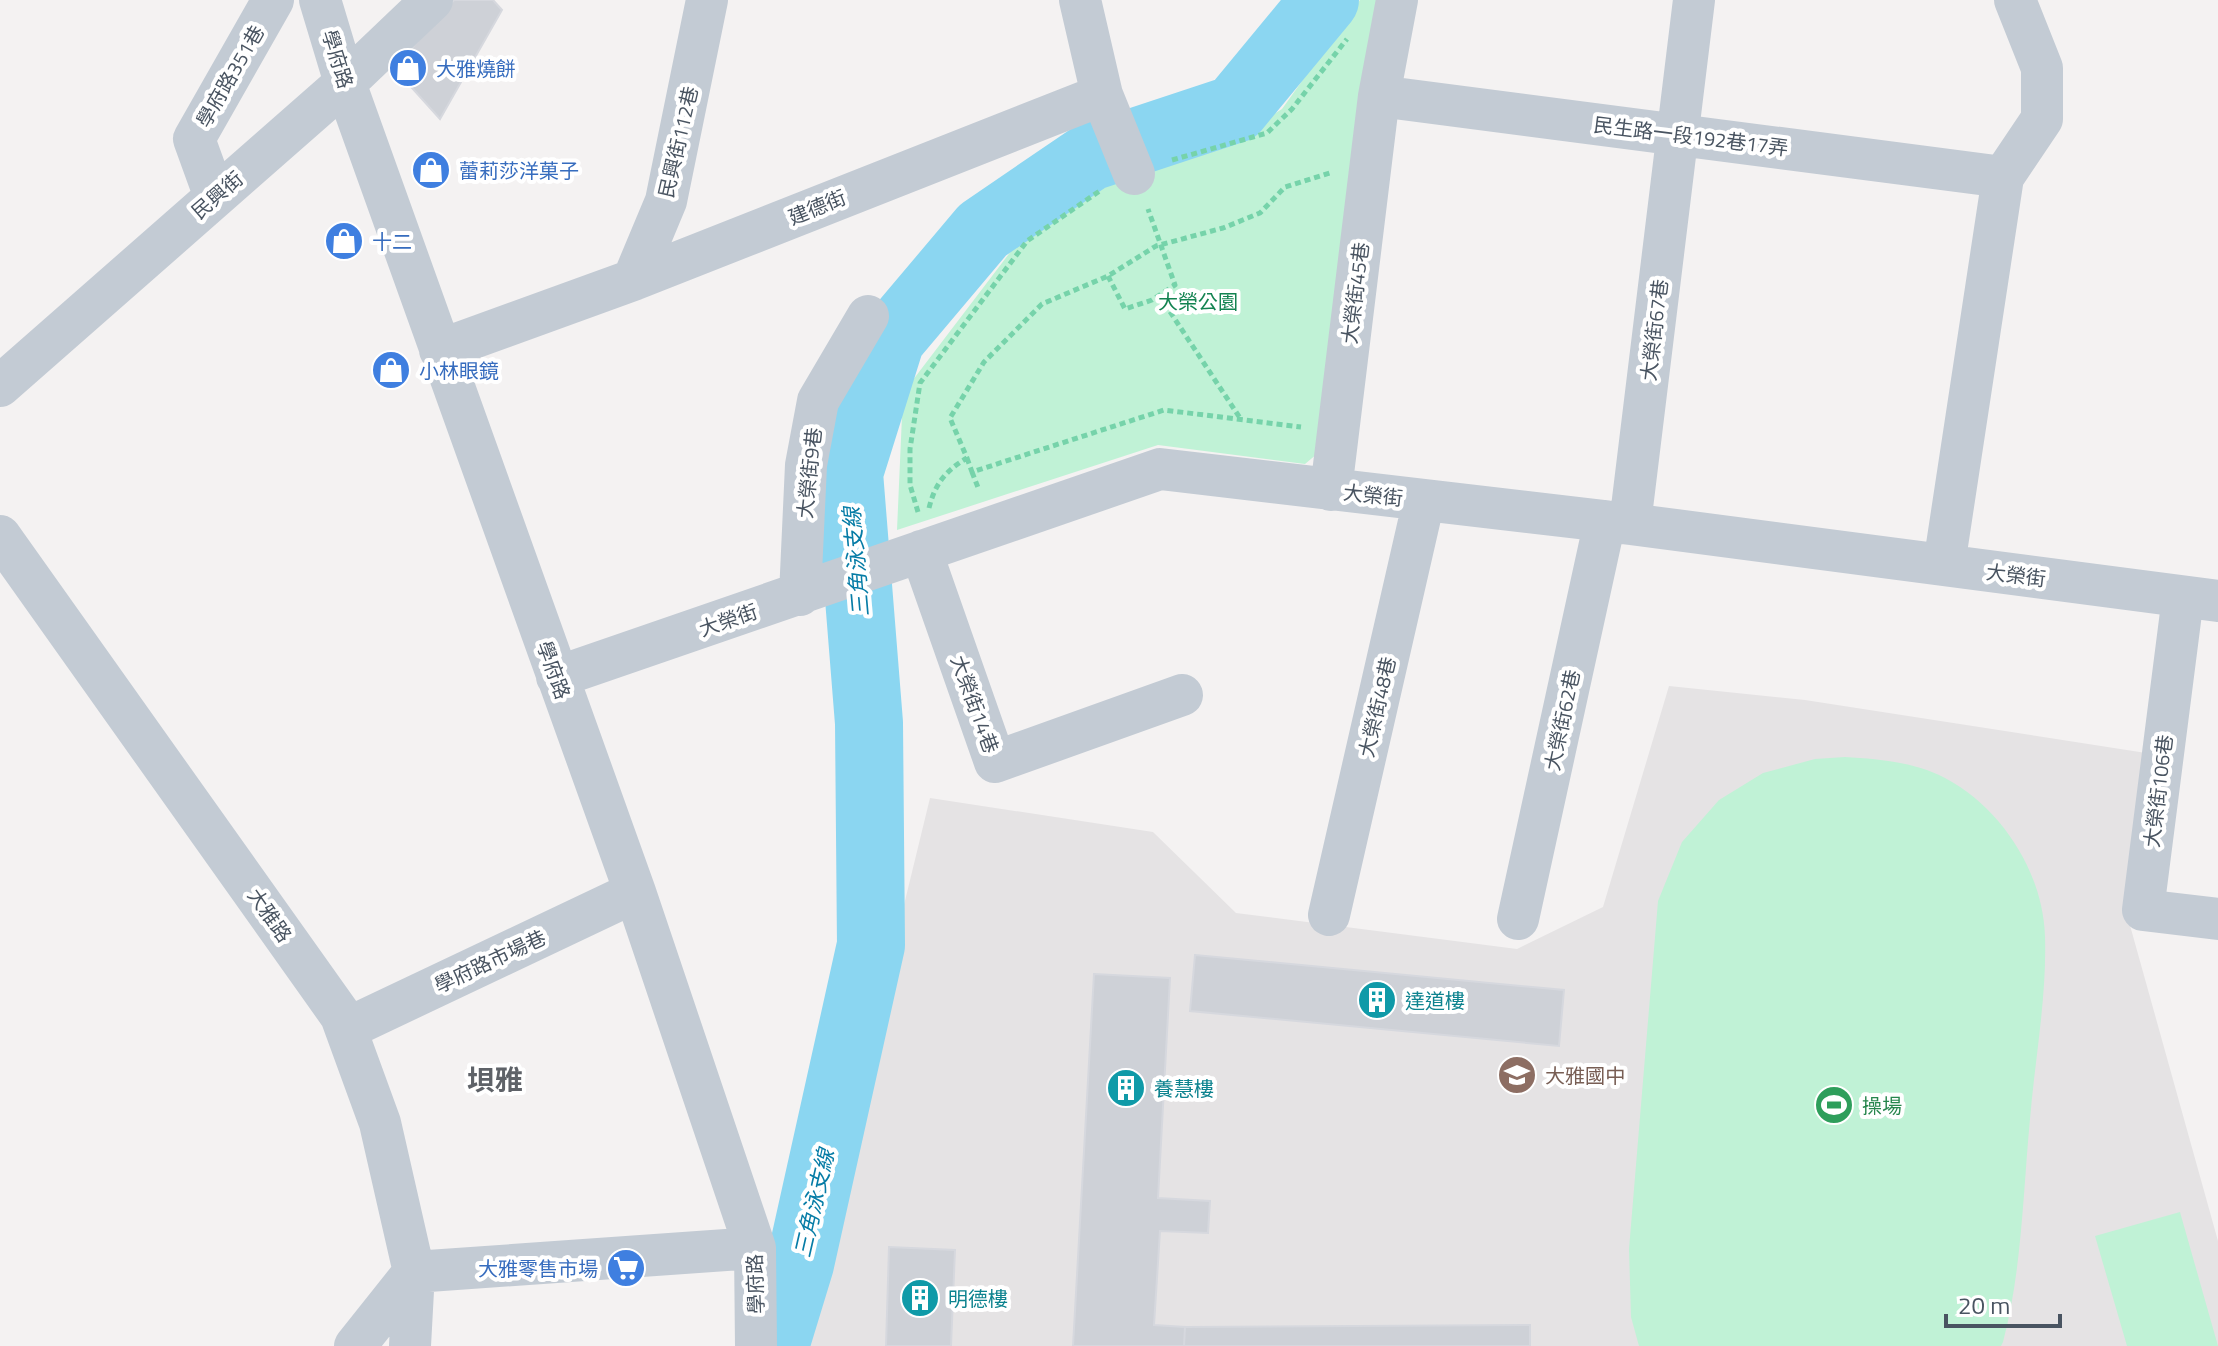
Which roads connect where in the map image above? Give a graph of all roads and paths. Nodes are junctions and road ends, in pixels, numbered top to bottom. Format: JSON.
{"nodes":[{"id":1,"x":273,"y":0,"type":"edge"},
{"id":2,"x":320,"y":0,"type":"edge"},
{"id":3,"x":432,"y":0,"type":"edge"},
{"id":4,"x":707,"y":0,"type":"edge"},
{"id":5,"x":1080,"y":0,"type":"edge"},
{"id":6,"x":1397,"y":0,"type":"edge"},
{"id":7,"x":1694,"y":0,"type":"edge"},
{"id":8,"x":2015,"y":0,"type":"edge"},
{"id":9,"x":1352,"y":33,"type":"dead end"},
{"id":10,"x":345,"y":83,"type":"junction"},
{"id":11,"x":1102,"y":95,"type":"junction"},
{"id":12,"x":1379,"y":96,"type":"junction"},
{"id":13,"x":1679,"y":135,"type":"junction"},
{"id":14,"x":1134,"y":174,"type":"junction"},
{"id":15,"x":2003,"y":177,"type":"junction"},
{"id":16,"x":1336,"y":187,"type":"dead end"},
{"id":17,"x":215,"y":197,"type":"junction"},
{"id":18,"x":1162,"y":245,"type":"junction"},
{"id":19,"x":1108,"y":276,"type":"junction"},
{"id":20,"x":633,"y":280,"type":"junction"},
{"id":21,"x":1159,"y":295,"type":"junction"},
{"id":22,"x":868,"y":316,"type":"dead end"},
{"id":23,"x":440,"y":350,"type":"junction"},
{"id":24,"x":0,"y":386,"type":"edge"},
{"id":25,"x":1240,"y":418,"type":"junction"},
{"id":26,"x":1308,"y":428,"type":"dead end"},
{"id":27,"x":967,"y":458,"type":"junction"},
{"id":28,"x":1331,"y":490,"type":"junction"},
{"id":29,"x":1424,"y":500,"type":"junction"},
{"id":30,"x":1617,"y":523,"type":"junction"},
{"id":31,"x":0,"y":536,"type":"edge"},
{"id":32,"x":912,"y":554,"type":"junction"},
{"id":33,"x":1944,"y":565,"type":"junction"},
{"id":34,"x":808,"y":592,"type":"junction"},
{"id":35,"x":2201,"y":599,"type":"edge"},
{"id":36,"x":557,"y":677,"type":"junction"},
{"id":37,"x":1182,"y":695,"type":"dead end"},
{"id":38,"x":635,"y":892,"type":"junction"},
{"id":39,"x":1329,"y":915,"type":"dead end"},
{"id":40,"x":1518,"y":919,"type":"dead end"},
{"id":41,"x":2218,"y":919,"type":"edge"},
{"id":42,"x":346,"y":1029,"type":"junction"},
{"id":43,"x":755,"y":1248,"type":"junction"},
{"id":44,"x":414,"y":1272,"type":"junction"},
{"id":45,"x":355,"y":1346,"type":"edge"},
{"id":46,"x":410,"y":1346,"type":"edge"},
{"id":47,"x":756,"y":1346,"type":"edge"}],
"edges":[{"from":1,"to":17,"type":"street","name":"學府路351巷"},
{"from":2,"to":10,"type":"street","name":"學府路"},
{"from":3,"to":10,"type":"street","name":"民興街"},
{"from":4,"to":20,"type":"street","name":"民興街112巷"},
{"from":5,"to":11,"type":"street"},
{"from":6,"to":12,"type":"street","name":"大榮街45巷"},
{"from":7,"to":13,"type":"street","name":"大榮街67巷"},
{"from":8,"to":15,"type":"street"},
{"from":9,"to":14,"type":"path"},
{"from":10,"to":17,"type":"street","name":"民興街"},
{"from":10,"to":23,"type":"street","name":"學府路"},
{"from":11,"to":14,"type":"street"},
{"from":11,"to":20,"type":"street","name":"建德街"},
{"from":12,"to":13,"type":"street","name":"民生路一段192巷17弄"},
{"from":12,"to":28,"type":"street","name":"大榮街45巷"},
{"from":13,"to":15,"type":"street","name":"民生路一段192巷17弄"},
{"from":13,"to":30,"type":"street","name":"大榮街67巷"},
{"from":14,"to":18,"type":"path"},
{"from":14,"to":27,"type":"path"},
{"from":15,"to":33,"type":"street"},
{"from":16,"to":18,"type":"path"},
{"from":17,"to":24,"type":"street","name":"民興街"},
{"from":18,"to":19,"type":"path"},
{"from":18,"to":21,"type":"path"},
{"from":19,"to":21,"type":"path"},
{"from":19,"to":27,"type":"path"},
{"from":20,"to":23,"type":"street","name":"建德街"},
{"from":21,"to":25,"type":"path"},
{"from":22,"to":34,"type":"street","name":"大榮街9巷"},
{"from":23,"to":36,"type":"street","name":"學府路"},
{"from":25,"to":26,"type":"path"},
{"from":25,"to":27,"type":"path"},
{"from":28,"to":29,"type":"street","name":"大榮街"},
{"from":28,"to":32,"type":"street","name":"大榮街"},
{"from":29,"to":30,"type":"street","name":"大榮街"},
{"from":29,"to":39,"type":"street","name":"大榮街48巷"},
{"from":30,"to":33,"type":"street","name":"大榮街"},
{"from":30,"to":40,"type":"street","name":"大榮街62巷"},
{"from":31,"to":42,"type":"street","name":"大雅路"},
{"from":32,"to":34,"type":"street","name":"大榮街"},
{"from":32,"to":37,"type":"street","name":"大榮街14巷"},
{"from":33,"to":35,"type":"street","name":"大榮街"},
{"from":34,"to":36,"type":"street","name":"大榮街"},
{"from":35,"to":41,"type":"street","name":"大榮街106巷"},
{"from":36,"to":38,"type":"street","name":"學府路"},
{"from":38,"to":42,"type":"street","name":"學府路市場巷"},
{"from":38,"to":43,"type":"street","name":"學府路"},
{"from":42,"to":44,"type":"street","name":"大雅路"},
{"from":43,"to":44,"type":"street"},
{"from":43,"to":47,"type":"street","name":"學府路"},
{"from":44,"to":45,"type":"street"},
{"from":44,"to":46,"type":"street","name":"大雅路"}]}
